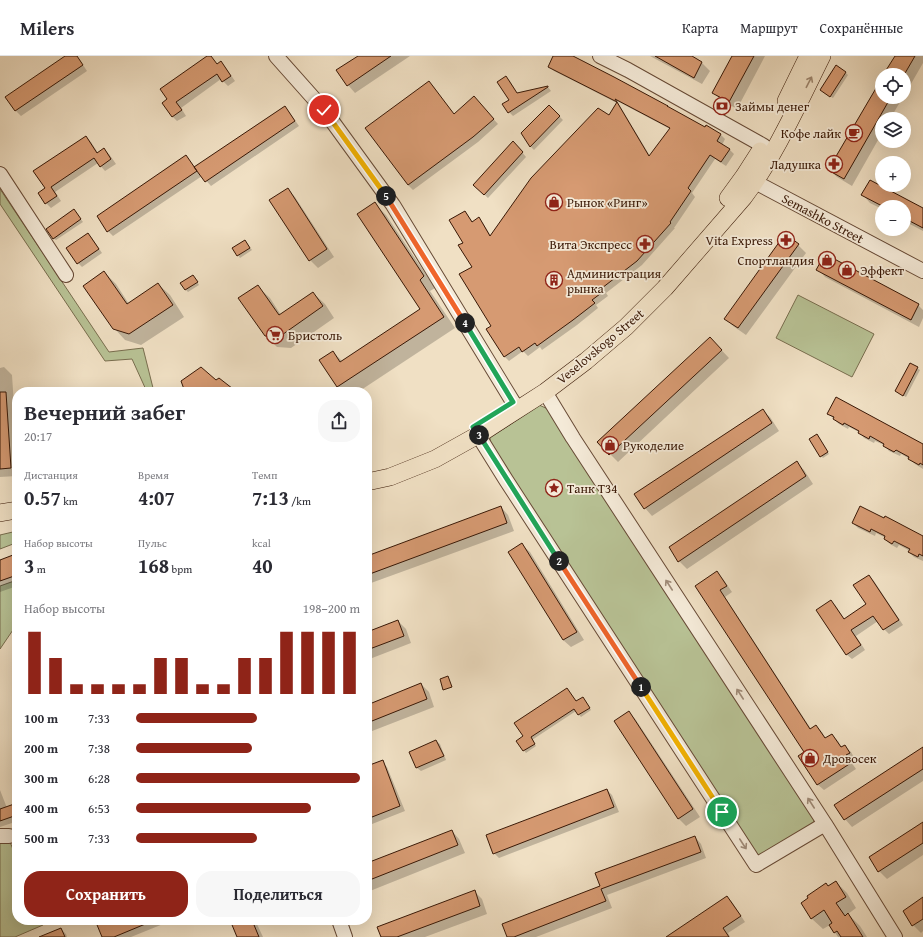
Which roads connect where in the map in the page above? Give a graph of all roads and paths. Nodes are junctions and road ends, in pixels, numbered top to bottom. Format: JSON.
{"nodes":[{"id":1,"x":276,"y":56,"type":"edge"},
{"id":2,"x":600,"y":56,"type":"edge"},
{"id":3,"x":808,"y":56,"type":"edge"},
{"id":4,"x":822,"y":56,"type":"edge"},
{"id":5,"x":764,"y":146,"type":"junction"},
{"id":6,"x":0,"y":174,"type":"edge"},
{"id":7,"x":750,"y":179,"type":"junction"},
{"id":8,"x":923,"y":271,"type":"edge"},
{"id":9,"x":66,"y":275,"type":"dead end"},
{"id":10,"x":542,"y":388,"type":"junction"},
{"id":11,"x":513,"y":402,"type":"junction"},
{"id":12,"x":476,"y":431,"type":"junction"},
{"id":13,"x":372,"y":472,"type":"edge"},
{"id":14,"x":372,"y":481,"type":"edge"},
{"id":15,"x":12,"y":511,"type":"edge"},
{"id":16,"x":0,"y":513,"type":"edge"},
{"id":17,"x":12,"y":523,"type":"edge"},
{"id":18,"x":0,"y":524,"type":"edge"},
{"id":19,"x":825,"y":824,"type":"junction"},
{"id":20,"x":341,"y":925,"type":"edge"},
{"id":21,"x":345,"y":937,"type":"edge"},
{"id":22,"x":895,"y":937,"type":"edge"}],
"edges":[{"from":1,"to":11,"type":"street"},
{"from":2,"to":5,"type":"street"},
{"from":3,"to":5,"type":"main road","name":"Veselovskogo Street"},
{"from":7,"to":4,"type":"main road","name":"Veselovskogo Street","one_way":true},
{"from":5,"to":7,"type":"main road","name":"Veselovskogo Street"},
{"from":6,"to":9,"type":"street"},
{"from":7,"to":8,"type":"street","name":"Semashko Street"},
{"from":7,"to":10,"type":"main road","name":"Veselovskogo Street"},
{"from":10,"to":11,"type":"main road","name":"Veselovskogo Street"},
{"from":10,"to":12,"type":"main road","name":"Veselovskogo Street"},
{"from":19,"to":10,"type":"street","one_way":true},
{"from":11,"to":12,"type":"main road","name":"Veselovskogo Street"},
{"from":12,"to":13,"type":"main road","name":"Veselovskogo Street"},
{"from":12,"to":14,"type":"main road","name":"Veselovskogo Street"},
{"from":12,"to":19,"type":"street","one_way":true},
{"from":15,"to":16,"type":"main road"},
{"from":17,"to":18,"type":"main road"},
{"from":19,"to":22,"type":"street"},
{"from":20,"to":21,"type":"street"}]}
